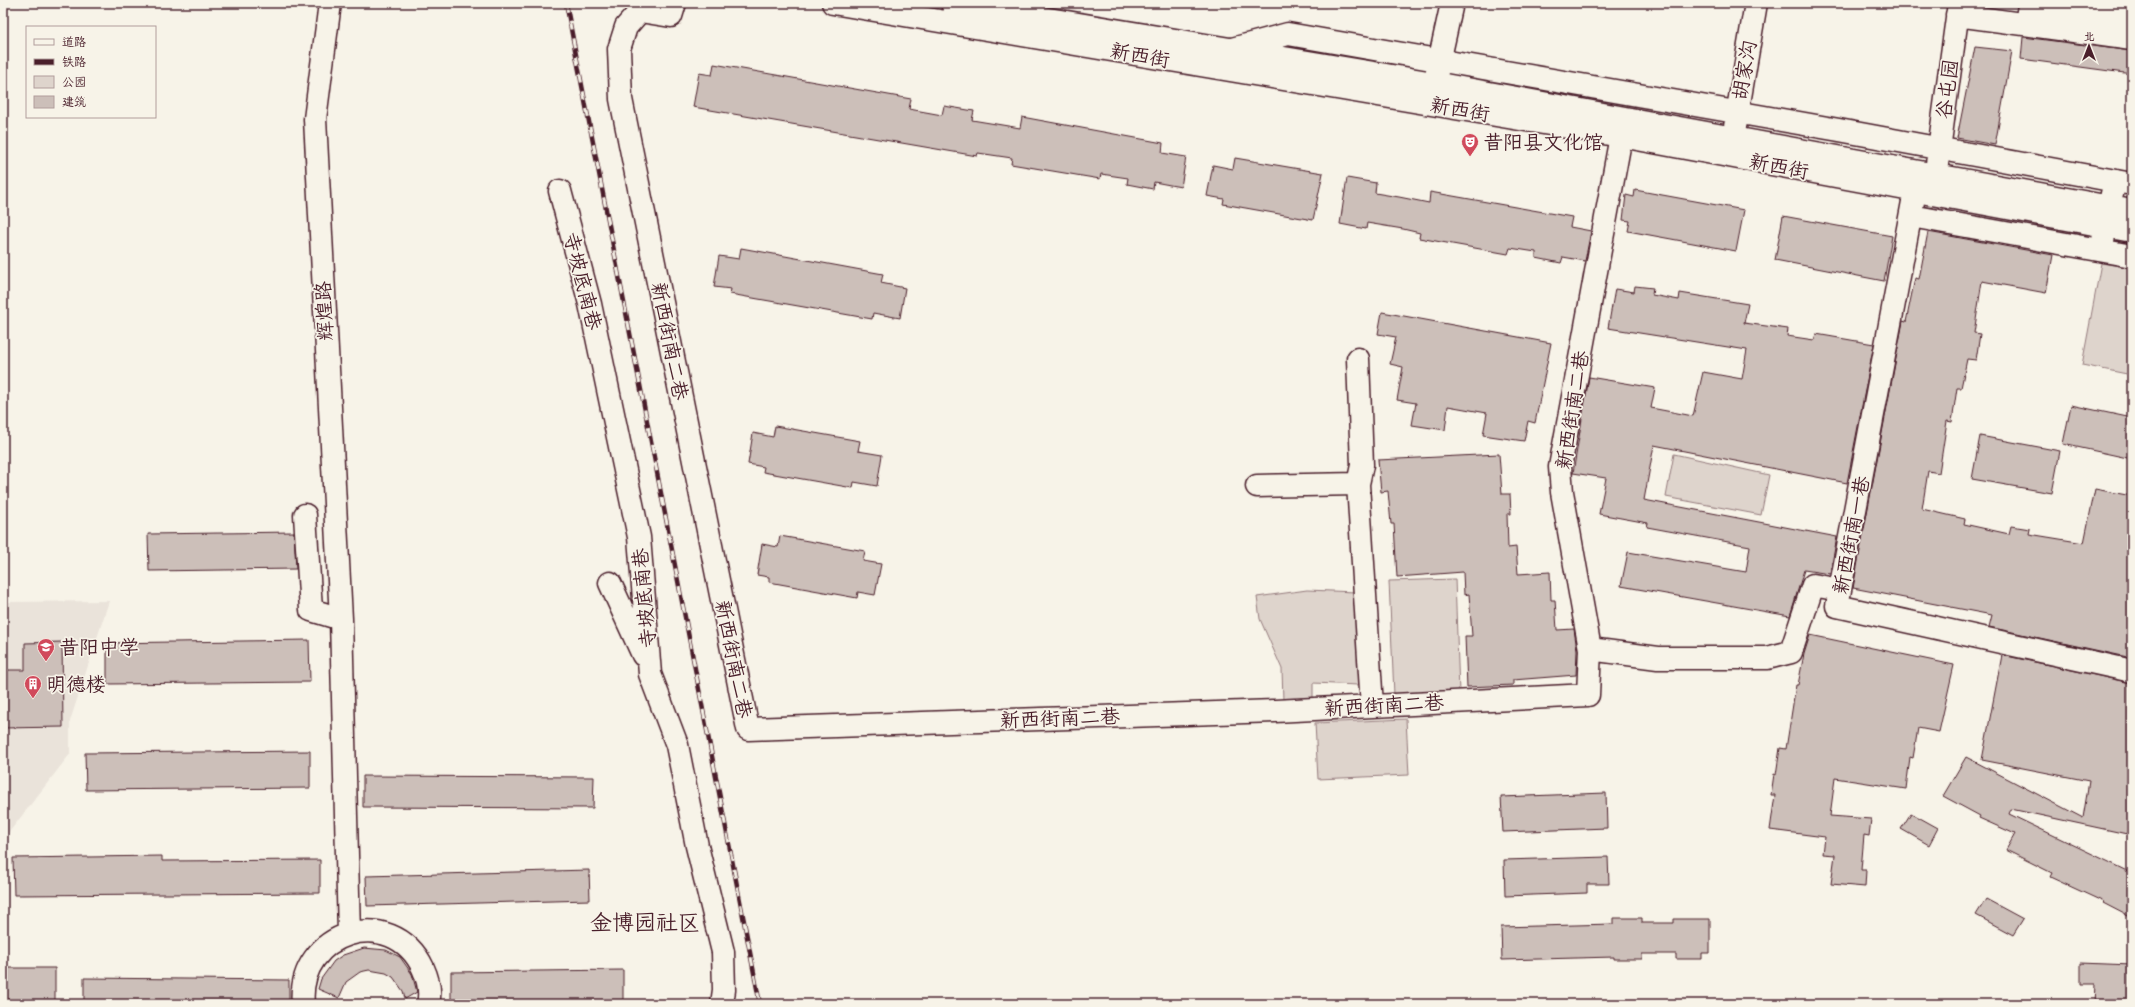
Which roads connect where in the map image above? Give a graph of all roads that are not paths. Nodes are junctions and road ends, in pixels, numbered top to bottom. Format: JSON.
{"nodes":[{"id":1,"x":330,"y":3,"type":"edge"},
{"id":2,"x":675,"y":3,"type":"edge"},
{"id":3,"x":833,"y":3,"type":"edge"},
{"id":4,"x":952,"y":3,"type":"edge"},
{"id":5,"x":1452,"y":3,"type":"edge"},
{"id":6,"x":1756,"y":3,"type":"edge"},
{"id":7,"x":1958,"y":9,"type":"edge"},
{"id":8,"x":2132,"y":19,"type":"edge"},
{"id":9,"x":2026,"y":24,"type":"junction"},
{"id":10,"x":2132,"y":39,"type":"edge"},
{"id":11,"x":1232,"y":49,"type":"junction"},
{"id":12,"x":1440,"y":62,"type":"junction"},
{"id":13,"x":1434,"y":83,"type":"junction"},
{"id":14,"x":1737,"y":112,"type":"junction"},
{"id":15,"x":1621,"y":136,"type":"junction"},
{"id":16,"x":1733,"y":138,"type":"junction"},
{"id":17,"x":1938,"y":150,"type":"junction"},
{"id":18,"x":1935,"y":175,"type":"junction"},
{"id":19,"x":2123,"y":183,"type":"edge"},
{"id":20,"x":560,"y":191,"type":"dead end"},
{"id":21,"x":1915,"y":191,"type":"junction"},
{"id":22,"x":2132,"y":211,"type":"edge"},
{"id":23,"x":1911,"y":216,"type":"junction"},
{"id":24,"x":2108,"y":216,"type":"junction"},
{"id":25,"x":2132,"y":231,"type":"edge"},
{"id":26,"x":2101,"y":250,"type":"junction"},
{"id":27,"x":2132,"y":256,"type":"edge"},
{"id":28,"x":1358,"y":359,"type":"dead end"},
{"id":29,"x":1358,"y":484,"type":"junction"},
{"id":30,"x":1257,"y":486,"type":"dead end"},
{"id":31,"x":304,"y":515,"type":"dead end"},
{"id":32,"x":610,"y":584,"type":"dead end"},
{"id":33,"x":1839,"y":598,"type":"junction"},
{"id":34,"x":341,"y":619,"type":"junction"},
{"id":35,"x":1590,"y":649,"type":"junction"},
{"id":36,"x":2132,"y":671,"type":"edge"},
{"id":37,"x":650,"y":674,"type":"junction"},
{"id":38,"x":1372,"y":706,"type":"junction"},
{"id":39,"x":348,"y":934,"type":"junction"},
{"id":40,"x":303,"y":1004,"type":"edge"},
{"id":41,"x":428,"y":1004,"type":"edge"},
{"id":42,"x":722,"y":1004,"type":"edge"}],
"edges":[{"from":1,"to":34,"type":"street","name":"辉煌路"},
{"from":2,"to":38,"type":"street","name":"新西街南二巷"},
{"from":3,"to":15,"type":"street","name":"新西街"},
{"from":4,"to":11,"type":"street","name":"新西街"},
{"from":5,"to":12,"type":"street"},
{"from":6,"to":14,"type":"street","name":"胡家沟"},
{"from":7,"to":9,"type":"street"},
{"from":7,"to":17,"type":"street","name":"谷屯园"},
{"from":8,"to":9,"type":"street"},
{"from":9,"to":10,"type":"street"},
{"from":11,"to":12,"type":"street"},
{"from":11,"to":13,"type":"street","name":"新西街"},
{"from":12,"to":13,"type":"street"},
{"from":12,"to":14,"type":"street"},
{"from":13,"to":16,"type":"street","name":"新西街"},
{"from":14,"to":16,"type":"street","name":"胡家沟"},
{"from":14,"to":17,"type":"street"},
{"from":15,"to":21,"type":"street","name":"新西街"},
{"from":15,"to":35,"type":"street","name":"新西街南二巷"},
{"from":16,"to":18,"type":"street","name":"新西街"},
{"from":17,"to":18,"type":"street","name":"谷屯园"},
{"from":17,"to":19,"type":"street"},
{"from":18,"to":24,"type":"street","name":"新西街"},
{"from":19,"to":24,"type":"street"},
{"from":20,"to":37,"type":"street","name":"寺坡底南巷"},
{"from":21,"to":23,"type":"street","name":"新西街南一巷"},
{"from":21,"to":24,"type":"street","name":"新西街"},
{"from":22,"to":24,"type":"street","name":"新西街"},
{"from":23,"to":26,"type":"street"},
{"from":23,"to":33,"type":"street","name":"新西街南一巷"},
{"from":24,"to":25,"type":"street","name":"新西街"},
{"from":24,"to":26,"type":"street"},
{"from":26,"to":27,"type":"street"},
{"from":28,"to":29,"type":"street"},
{"from":29,"to":30,"type":"street"},
{"from":29,"to":38,"type":"street"},
{"from":31,"to":34,"type":"street"},
{"from":32,"to":37,"type":"street"},
{"from":33,"to":35,"type":"street"},
{"from":33,"to":36,"type":"street","name":"新西街南一巷"},
{"from":34,"to":39,"type":"street","name":"辉煌路"},
{"from":35,"to":38,"type":"street","name":"新西街南二巷"},
{"from":37,"to":42,"type":"street","name":"寺坡底南巷"},
{"from":39,"to":40,"type":"street"},
{"from":39,"to":41,"type":"street"}]}
